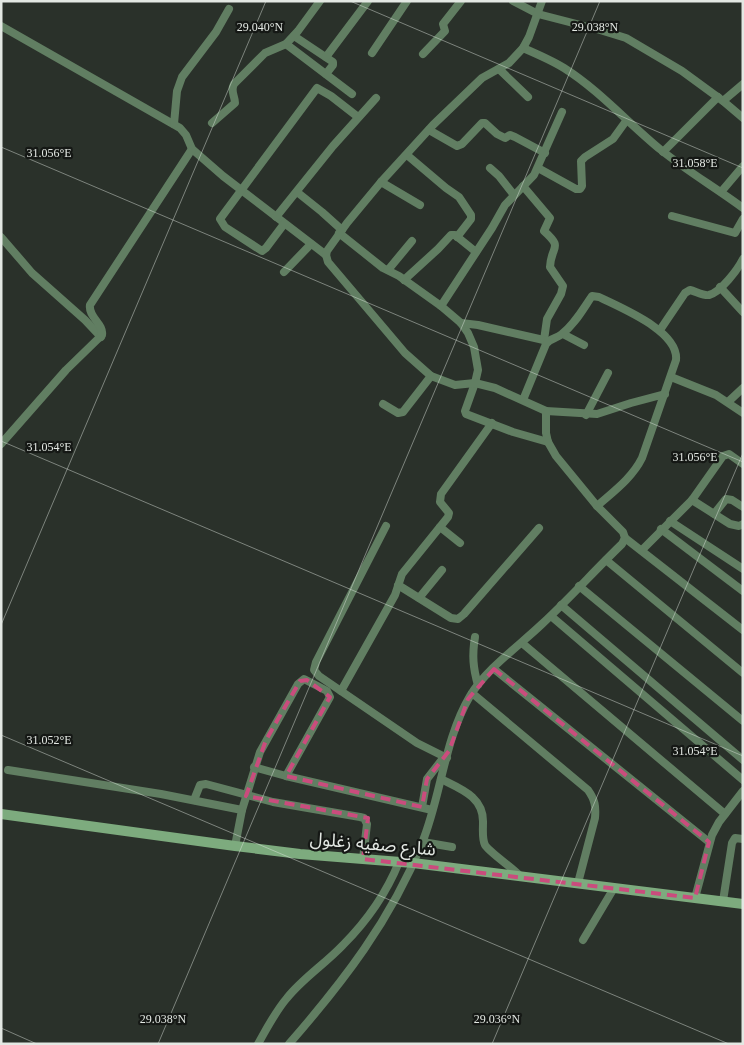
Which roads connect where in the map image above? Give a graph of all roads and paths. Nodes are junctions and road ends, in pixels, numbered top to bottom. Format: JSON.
{"nodes":[{"id":1,"x":320,"y":1,"type":"edge"},
{"id":2,"x":368,"y":1,"type":"edge"},
{"id":3,"x":407,"y":1,"type":"edge"},
{"id":4,"x":461,"y":1,"type":"edge"},
{"id":5,"x":513,"y":1,"type":"edge"},
{"id":6,"x":542,"y":1,"type":"edge"},
{"id":7,"x":229,"y":9,"type":"dead end"},
{"id":8,"x":538,"y":14,"type":"junction"},
{"id":9,"x":1,"y":26,"type":"edge"},
{"id":10,"x":294,"y":36,"type":"junction"},
{"id":11,"x":286,"y":44,"type":"junction"},
{"id":12,"x":523,"y":48,"type":"junction"},
{"id":13,"x":372,"y":53,"type":"dead end"},
{"id":14,"x":423,"y":54,"type":"dead end"},
{"id":15,"x":326,"y":57,"type":"junction"},
{"id":16,"x":499,"y":68,"type":"junction"},
{"id":17,"x":326,"y":74,"type":"junction"},
{"id":18,"x":743,"y":84,"type":"edge"},
{"id":19,"x":352,"y":94,"type":"dead end"},
{"id":20,"x":528,"y":97,"type":"dead end"},
{"id":21,"x":376,"y":98,"type":"dead end"},
{"id":22,"x":721,"y":99,"type":"junction"},
{"id":23,"x":562,"y":112,"type":"dead end"},
{"id":24,"x":358,"y":117,"type":"junction"},
{"id":25,"x":743,"y":118,"type":"edge"},
{"id":26,"x":626,"y":121,"type":"junction"},
{"id":27,"x":212,"y":123,"type":"dead end"},
{"id":28,"x":174,"y":124,"type":"junction"},
{"id":29,"x":429,"y":130,"type":"junction"},
{"id":30,"x":192,"y":149,"type":"junction"},
{"id":31,"x":663,"y":152,"type":"junction"},
{"id":32,"x":545,"y":153,"type":"junction"},
{"id":33,"x":407,"y":155,"type":"junction"},
{"id":34,"x":743,"y":166,"type":"edge"},
{"id":35,"x":490,"y":168,"type":"dead end"},
{"id":36,"x":538,"y":168,"type":"junction"},
{"id":37,"x":381,"y":182,"type":"junction"},
{"id":38,"x":523,"y":186,"type":"junction"},
{"id":39,"x":240,"y":190,"type":"junction"},
{"id":40,"x":297,"y":192,"type":"junction"},
{"id":41,"x":721,"y":192,"type":"junction"},
{"id":42,"x":514,"y":195,"type":"junction"},
{"id":43,"x":420,"y":205,"type":"dead end"},
{"id":44,"x":743,"y":208,"type":"edge"},
{"id":45,"x":672,"y":216,"type":"dead end"},
{"id":46,"x":276,"y":217,"type":"junction"},
{"id":47,"x":743,"y":219,"type":"edge"},
{"id":48,"x":284,"y":224,"type":"junction"},
{"id":49,"x":341,"y":232,"type":"junction"},
{"id":50,"x":1,"y":236,"type":"edge"},
{"id":51,"x":457,"y":237,"type":"junction"},
{"id":52,"x":412,"y":241,"type":"dead end"},
{"id":53,"x":311,"y":244,"type":"junction"},
{"id":54,"x":476,"y":252,"type":"junction"},
{"id":55,"x":326,"y":255,"type":"junction"},
{"id":56,"x":743,"y":259,"type":"edge"},
{"id":57,"x":388,"y":270,"type":"junction"},
{"id":58,"x":284,"y":272,"type":"dead end"},
{"id":59,"x":404,"y":280,"type":"junction"},
{"id":60,"x":720,"y":287,"type":"junction"},
{"id":61,"x":440,"y":306,"type":"junction"},
{"id":62,"x":743,"y":312,"type":"edge"},
{"id":63,"x":460,"y":323,"type":"junction"},
{"id":64,"x":660,"y":330,"type":"junction"},
{"id":65,"x":563,"y":334,"type":"junction"},
{"id":66,"x":101,"y":337,"type":"junction"},
{"id":67,"x":546,"y":340,"type":"junction"},
{"id":68,"x":584,"y":346,"type":"dead end"},
{"id":69,"x":608,"y":373,"type":"dead end"},
{"id":70,"x":431,"y":376,"type":"junction"},
{"id":71,"x":671,"y":377,"type":"junction"},
{"id":72,"x":475,"y":383,"type":"junction"},
{"id":73,"x":743,"y":388,"type":"edge"},
{"id":74,"x":665,"y":394,"type":"junction"},
{"id":75,"x":523,"y":400,"type":"junction"},
{"id":76,"x":728,"y":402,"type":"junction"},
{"id":77,"x":383,"y":404,"type":"dead end"},
{"id":78,"x":546,"y":411,"type":"junction"},
{"id":79,"x":743,"y":413,"type":"edge"},
{"id":80,"x":586,"y":414,"type":"junction"},
{"id":81,"x":492,"y":423,"type":"junction"},
{"id":82,"x":548,"y":442,"type":"junction"},
{"id":83,"x":1,"y":444,"type":"edge"},
{"id":84,"x":743,"y":464,"type":"edge"},
{"id":85,"x":692,"y":500,"type":"junction"},
{"id":86,"x":597,"y":506,"type":"junction"},
{"id":87,"x":743,"y":507,"type":"edge"},
{"id":88,"x":714,"y":514,"type":"junction"},
{"id":89,"x":670,"y":521,"type":"junction"},
{"id":90,"x":743,"y":524,"type":"edge"},
{"id":91,"x":386,"y":526,"type":"dead end"},
{"id":92,"x":440,"y":527,"type":"junction"},
{"id":93,"x":540,"y":528,"type":"dead end"},
{"id":94,"x":661,"y":529,"type":"junction"},
{"id":95,"x":625,"y":538,"type":"junction"},
{"id":96,"x":460,"y":543,"type":"dead end"},
{"id":97,"x":642,"y":550,"type":"junction"},
{"id":98,"x":606,"y":560,"type":"junction"},
{"id":99,"x":743,"y":569,"type":"edge"},
{"id":100,"x":442,"y":570,"type":"dead end"},
{"id":101,"x":398,"y":584,"type":"junction"},
{"id":102,"x":580,"y":586,"type":"junction"},
{"id":103,"x":743,"y":591,"type":"edge"},
{"id":104,"x":419,"y":598,"type":"junction"},
{"id":105,"x":560,"y":606,"type":"junction"},
{"id":106,"x":551,"y":616,"type":"junction"},
{"id":107,"x":743,"y":630,"type":"edge"},
{"id":108,"x":475,"y":638,"type":"dead end"},
{"id":109,"x":522,"y":642,"type":"junction"},
{"id":110,"x":494,"y":668,"type":"junction"},
{"id":111,"x":743,"y":673,"type":"edge"},
{"id":112,"x":478,"y":685,"type":"junction"},
{"id":113,"x":341,"y":691,"type":"junction"},
{"id":114,"x":472,"y":693,"type":"junction"},
{"id":115,"x":743,"y":721,"type":"edge"},
{"id":116,"x":445,"y":758,"type":"junction"},
{"id":117,"x":743,"y":760,"type":"edge"},
{"id":118,"x":254,"y":767,"type":"junction"},
{"id":119,"x":8,"y":770,"type":"dead end"},
{"id":120,"x":286,"y":776,"type":"junction"},
{"id":121,"x":441,"y":779,"type":"junction"},
{"id":122,"x":743,"y":780,"type":"edge"},
{"id":123,"x":743,"y":791,"type":"edge"},
{"id":124,"x":246,"y":796,"type":"junction"},
{"id":125,"x":194,"y":800,"type":"junction"},
{"id":126,"x":422,"y":807,"type":"junction"},
{"id":127,"x":242,"y":810,"type":"junction"},
{"id":128,"x":432,"y":810,"type":"junction"},
{"id":129,"x":1,"y":814,"type":"edge"},
{"id":130,"x":725,"y":814,"type":"junction"},
{"id":131,"x":743,"y":839,"type":"edge"},
{"id":132,"x":423,"y":842,"type":"junction"},
{"id":133,"x":709,"y":842,"type":"junction"},
{"id":134,"x":236,"y":846,"type":"junction"},
{"id":135,"x":452,"y":847,"type":"dead end"},
{"id":136,"x":363,"y":859,"type":"junction"},
{"id":137,"x":399,"y":862,"type":"junction"},
{"id":138,"x":413,"y":864,"type":"junction"},
{"id":139,"x":520,"y":876,"type":"junction"},
{"id":140,"x":578,"y":883,"type":"junction"},
{"id":141,"x":614,"y":888,"type":"junction"},
{"id":142,"x":695,"y":898,"type":"junction"},
{"id":143,"x":723,"y":901,"type":"junction"},
{"id":144,"x":743,"y":904,"type":"edge"},
{"id":145,"x":583,"y":940,"type":"dead end"},
{"id":146,"x":258,"y":1044,"type":"edge"},
{"id":147,"x":289,"y":1044,"type":"edge"}],
"edges":[{"from":1,"to":10,"type":"street"},
{"from":2,"to":15,"type":"street"},
{"from":3,"to":13,"type":"street"},
{"from":4,"to":14,"type":"street"},
{"from":5,"to":8,"type":"street"},
{"from":6,"to":8,"type":"street"},
{"from":7,"to":28,"type":"street"},
{"from":8,"to":12,"type":"street"},
{"from":8,"to":22,"type":"street"},
{"from":9,"to":28,"type":"street"},
{"from":10,"to":11,"type":"street"},
{"from":10,"to":15,"type":"street"},
{"from":11,"to":17,"type":"street"},
{"from":11,"to":27,"type":"street"},
{"from":12,"to":16,"type":"street"},
{"from":12,"to":26,"type":"street"},
{"from":15,"to":17,"type":"street"},
{"from":16,"to":20,"type":"street"},
{"from":16,"to":29,"type":"street"},
{"from":17,"to":19,"type":"street"},
{"from":18,"to":22,"type":"street"},
{"from":21,"to":24,"type":"street"},
{"from":22,"to":25,"type":"street"},
{"from":22,"to":31,"type":"street"},
{"from":23,"to":32,"type":"street"},
{"from":24,"to":39,"type":"street"},
{"from":24,"to":40,"type":"street"},
{"from":26,"to":31,"type":"street"},
{"from":26,"to":36,"type":"street"},
{"from":28,"to":30,"type":"street"},
{"from":29,"to":32,"type":"street"},
{"from":29,"to":33,"type":"street"},
{"from":30,"to":39,"type":"street"},
{"from":30,"to":66,"type":"street"},
{"from":31,"to":41,"type":"street"},
{"from":32,"to":36,"type":"street"},
{"from":33,"to":37,"type":"street"},
{"from":33,"to":51,"type":"street"},
{"from":34,"to":41,"type":"street"},
{"from":35,"to":42,"type":"street"},
{"from":36,"to":38,"type":"street"},
{"from":37,"to":43,"type":"street"},
{"from":37,"to":49,"type":"street"},
{"from":38,"to":42,"type":"street"},
{"from":38,"to":67,"type":"street"},
{"from":39,"to":46,"type":"street"},
{"from":39,"to":48,"type":"street"},
{"from":40,"to":46,"type":"street"},
{"from":40,"to":49,"type":"street"},
{"from":41,"to":44,"type":"street"},
{"from":42,"to":54,"type":"street"},
{"from":45,"to":47,"type":"street"},
{"from":46,"to":48,"type":"street"},
{"from":48,"to":53,"type":"street"},
{"from":49,"to":55,"type":"street"},
{"from":49,"to":57,"type":"street"},
{"from":50,"to":66,"type":"street"},
{"from":51,"to":54,"type":"street"},
{"from":51,"to":59,"type":"street"},
{"from":52,"to":57,"type":"street"},
{"from":53,"to":55,"type":"street"},
{"from":53,"to":58,"type":"street"},
{"from":54,"to":61,"type":"street"},
{"from":55,"to":70,"type":"street"},
{"from":56,"to":60,"type":"street"},
{"from":57,"to":59,"type":"street"},
{"from":59,"to":61,"type":"street"},
{"from":60,"to":62,"type":"street"},
{"from":60,"to":64,"type":"street"},
{"from":61,"to":63,"type":"street"},
{"from":63,"to":67,"type":"street"},
{"from":63,"to":72,"type":"street"},
{"from":64,"to":65,"type":"street"},
{"from":64,"to":71,"type":"street"},
{"from":65,"to":67,"type":"street"},
{"from":65,"to":68,"type":"street"},
{"from":66,"to":83,"type":"street"},
{"from":67,"to":75,"type":"street"},
{"from":69,"to":80,"type":"street"},
{"from":70,"to":72,"type":"street"},
{"from":70,"to":77,"type":"street"},
{"from":71,"to":74,"type":"street"},
{"from":71,"to":76,"type":"street"},
{"from":72,"to":75,"type":"street"},
{"from":72,"to":81,"type":"street"},
{"from":73,"to":76,"type":"street"},
{"from":74,"to":80,"type":"street"},
{"from":74,"to":86,"type":"street"},
{"from":75,"to":78,"type":"street"},
{"from":76,"to":79,"type":"street"},
{"from":78,"to":80,"type":"street"},
{"from":78,"to":82,"type":"street"},
{"from":81,"to":82,"type":"street"},
{"from":81,"to":92,"type":"street"},
{"from":82,"to":86,"type":"street"},
{"from":84,"to":85,"type":"street"},
{"from":85,"to":88,"type":"street"},
{"from":85,"to":89,"type":"street"},
{"from":86,"to":95,"type":"street"},
{"from":87,"to":88,"type":"street"},
{"from":88,"to":90,"type":"street"},
{"from":89,"to":94,"type":"street"},
{"from":89,"to":99,"type":"street"},
{"from":91,"to":113,"type":"street"},
{"from":92,"to":96,"type":"street"},
{"from":92,"to":101,"type":"street"},
{"from":93,"to":104,"type":"street"},
{"from":94,"to":97,"type":"street"},
{"from":94,"to":103,"type":"street"},
{"from":95,"to":97,"type":"street"},
{"from":95,"to":98,"type":"street"},
{"from":97,"to":107,"type":"street"},
{"from":98,"to":102,"type":"street"},
{"from":98,"to":111,"type":"street"},
{"from":100,"to":104,"type":"street"},
{"from":101,"to":104,"type":"street"},
{"from":101,"to":113,"type":"street"},
{"from":102,"to":105,"type":"street"},
{"from":102,"to":115,"type":"street"},
{"from":105,"to":106,"type":"street"},
{"from":105,"to":117,"type":"street"},
{"from":106,"to":109,"type":"street"},
{"from":106,"to":122,"type":"street"},
{"from":108,"to":112,"type":"street"},
{"from":109,"to":110,"type":"street"},
{"from":109,"to":130,"type":"street"},
{"from":110,"to":112,"type":"street"},
{"from":110,"to":133,"type":"street"},
{"from":112,"to":114,"type":"street"},
{"from":113,"to":116,"type":"street"},
{"from":114,"to":116,"type":"street"},
{"from":114,"to":140,"type":"street"},
{"from":116,"to":121,"type":"street"},
{"from":116,"to":126,"type":"street"},
{"from":118,"to":120,"type":"street"},
{"from":118,"to":120,"type":"street"},
{"from":118,"to":124,"type":"street"},
{"from":119,"to":125,"type":"street"},
{"from":120,"to":126,"type":"street"},
{"from":121,"to":128,"type":"street"},
{"from":121,"to":139,"type":"street"},
{"from":123,"to":130,"type":"street"},
{"from":124,"to":125,"type":"street"},
{"from":124,"to":127,"type":"street"},
{"from":124,"to":136,"type":"street"},
{"from":125,"to":127,"type":"street"},
{"from":126,"to":128,"type":"street"},
{"from":127,"to":134,"type":"street"},
{"from":128,"to":132,"type":"street"},
{"from":129,"to":134,"type":"street","name":"شارع صفيه زغلول"},
{"from":130,"to":133,"type":"street"},
{"from":131,"to":143,"type":"street"},
{"from":132,"to":135,"type":"street"},
{"from":132,"to":138,"type":"street"},
{"from":133,"to":142,"type":"street"},
{"from":134,"to":136,"type":"street","name":"شارع صفيه زغلول"},
{"from":136,"to":137,"type":"street","name":"شارع صفيه زغلول"},
{"from":137,"to":138,"type":"street","name":"شارع صفيه زغلول"},
{"from":137,"to":146,"type":"street"},
{"from":138,"to":139,"type":"street","name":"شارع صفيه زغلول"},
{"from":138,"to":147,"type":"street"},
{"from":139,"to":140,"type":"street","name":"شارع صفيه زغلول"},
{"from":140,"to":141,"type":"street","name":"شارع صفيه زغلول"},
{"from":141,"to":142,"type":"street","name":"شارع صفيه زغلول"},
{"from":141,"to":145,"type":"street"},
{"from":142,"to":143,"type":"street","name":"شارع صفيه زغلول"},
{"from":143,"to":144,"type":"street","name":"شارع صفيه زغلول"}]}
